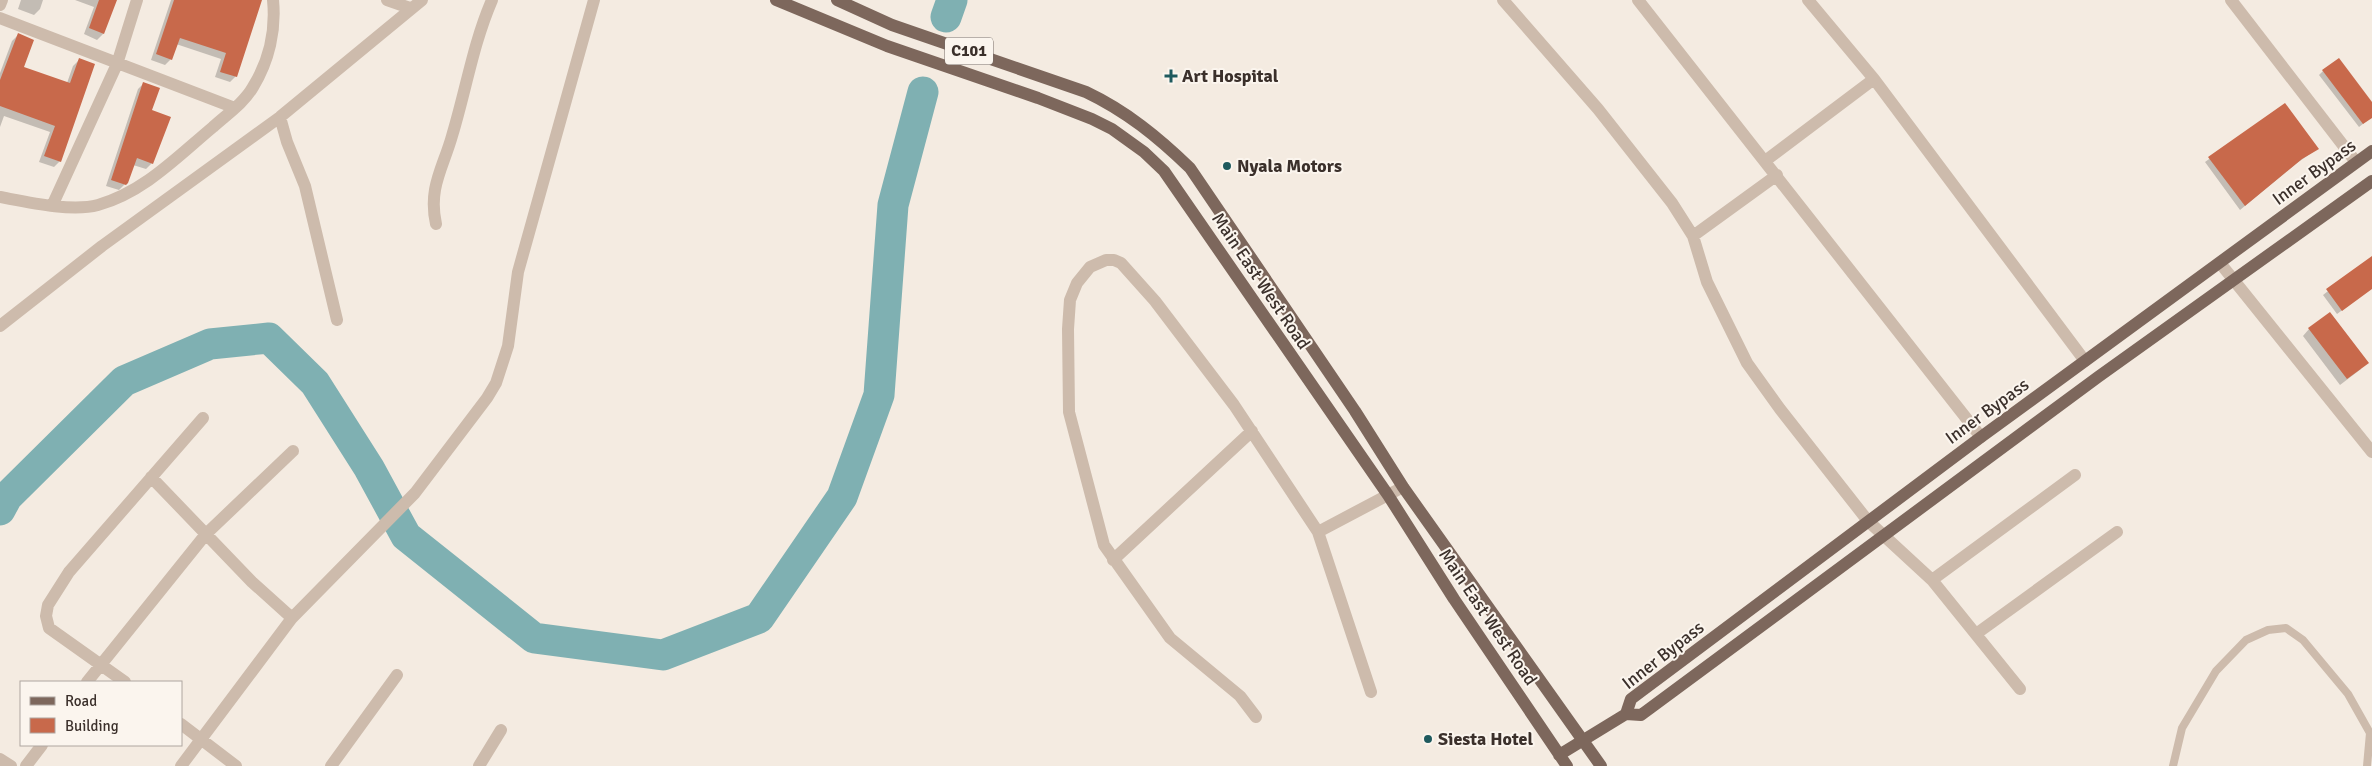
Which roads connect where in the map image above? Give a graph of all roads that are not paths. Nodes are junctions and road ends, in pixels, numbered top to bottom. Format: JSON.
{"nodes":[{"id":1,"x":2,"y":0,"type":"edge"},
{"id":2,"x":136,"y":0,"type":"edge"},
{"id":3,"x":273,"y":0,"type":"edge"},
{"id":4,"x":387,"y":0,"type":"edge"},
{"id":5,"x":422,"y":0,"type":"edge"},
{"id":6,"x":492,"y":0,"type":"edge"},
{"id":7,"x":594,"y":0,"type":"edge"},
{"id":8,"x":776,"y":0,"type":"edge"},
{"id":9,"x":837,"y":0,"type":"edge"},
{"id":10,"x":1503,"y":0,"type":"edge"},
{"id":11,"x":1638,"y":0,"type":"edge"},
{"id":12,"x":1808,"y":0,"type":"edge"},
{"id":13,"x":2231,"y":0,"type":"edge"},
{"id":14,"x":0,"y":5,"type":"edge"},
{"id":15,"x":801,"y":5,"type":"edge"},
{"id":16,"x":410,"y":8,"type":"junction"},
{"id":17,"x":0,"y":18,"type":"edge"},
{"id":18,"x":117,"y":64,"type":"junction"},
{"id":19,"x":1874,"y":79,"type":"junction"},
{"id":20,"x":235,"y":108,"type":"junction"},
{"id":21,"x":280,"y":117,"type":"junction"},
{"id":22,"x":2372,"y":151,"type":"edge"},
{"id":23,"x":1766,"y":160,"type":"junction"},
{"id":24,"x":2356,"y":162,"type":"junction"},
{"id":25,"x":1776,"y":175,"type":"junction"},
{"id":26,"x":2372,"y":181,"type":"edge"},
{"id":27,"x":1203,"y":186,"type":"junction"},
{"id":28,"x":0,"y":197,"type":"edge"},
{"id":29,"x":1184,"y":200,"type":"junction"},
{"id":30,"x":52,"y":206,"type":"junction"},
{"id":31,"x":436,"y":224,"type":"dead end"},
{"id":32,"x":1693,"y":236,"type":"junction"},
{"id":33,"x":2220,"y":263,"type":"junction"},
{"id":34,"x":2234,"y":281,"type":"junction"},
{"id":35,"x":337,"y":320,"type":"dead end"},
{"id":36,"x":0,"y":326,"type":"edge"},
{"id":37,"x":2085,"y":361,"type":"junction"},
{"id":38,"x":1355,"y":411,"type":"junction"},
{"id":39,"x":203,"y":418,"type":"dead end"},
{"id":40,"x":1337,"y":422,"type":"junction"},
{"id":41,"x":1252,"y":431,"type":"junction"},
{"id":42,"x":1981,"y":437,"type":"junction"},
{"id":43,"x":293,"y":451,"type":"dead end"},
{"id":44,"x":2372,"y":452,"type":"edge"},
{"id":45,"x":2075,"y":475,"type":"dead end"},
{"id":46,"x":151,"y":477,"type":"junction"},
{"id":47,"x":1403,"y":487,"type":"junction"},
{"id":48,"x":1388,"y":495,"type":"junction"},
{"id":49,"x":1868,"y":522,"type":"junction"},
{"id":50,"x":1318,"y":532,"type":"junction"},
{"id":51,"x":2117,"y":532,"type":"dead end"},
{"id":52,"x":206,"y":534,"type":"junction"},
{"id":53,"x":1883,"y":536,"type":"junction"},
{"id":54,"x":1113,"y":560,"type":"junction"},
{"id":55,"x":1932,"y":580,"type":"junction"},
{"id":56,"x":1474,"y":587,"type":"junction"},
{"id":57,"x":1454,"y":599,"type":"junction"},
{"id":58,"x":292,"y":618,"type":"junction"},
{"id":59,"x":1976,"y":634,"type":"junction"},
{"id":60,"x":101,"y":664,"type":"junction"},
{"id":61,"x":397,"y":675,"type":"dead end"},
{"id":62,"x":88,"y":681,"type":"edge"},
{"id":63,"x":124,"y":681,"type":"edge"},
{"id":64,"x":2020,"y":689,"type":"dead end"},
{"id":65,"x":1370,"y":692,"type":"dead end"},
{"id":66,"x":1626,"y":714,"type":"junction"},
{"id":67,"x":1256,"y":717,"type":"dead end"},
{"id":68,"x":182,"y":725,"type":"edge"},
{"id":69,"x":501,"y":730,"type":"dead end"},
{"id":70,"x":200,"y":738,"type":"junction"},
{"id":71,"x":1583,"y":740,"type":"junction"},
{"id":72,"x":41,"y":746,"type":"edge"},
{"id":73,"x":1559,"y":755,"type":"junction"},
{"id":74,"x":0,"y":759,"type":"edge"},
{"id":75,"x":11,"y":766,"type":"edge"},
{"id":76,"x":26,"y":766,"type":"edge"},
{"id":77,"x":181,"y":766,"type":"edge"},
{"id":78,"x":236,"y":766,"type":"edge"},
{"id":79,"x":331,"y":766,"type":"edge"},
{"id":80,"x":479,"y":766,"type":"edge"},
{"id":81,"x":1567,"y":766,"type":"edge"},
{"id":82,"x":1601,"y":766,"type":"edge"},
{"id":83,"x":2174,"y":766,"type":"edge"},
{"id":84,"x":2367,"y":766,"type":"edge"}],
"edges":[{"from":1,"to":14,"type":"street"},
{"from":2,"to":18,"type":"street"},
{"from":3,"to":20,"type":"street"},
{"from":4,"to":16,"type":"street"},
{"from":5,"to":16,"type":"street"},
{"from":6,"to":31,"type":"street"},
{"from":7,"to":58,"type":"street"},
{"from":8,"to":15,"type":"main road","name":"Main East West Road","number":"C101"},
{"from":9,"to":27,"type":"main road","name":"Main East West Road","number":"C101"},
{"from":10,"to":32,"type":"street"},
{"from":11,"to":23,"type":"street"},
{"from":12,"to":19,"type":"street"},
{"from":13,"to":24,"type":"street"},
{"from":15,"to":29,"type":"main road","name":"Main East West Road","number":"C101"},
{"from":16,"to":21,"type":"street"},
{"from":17,"to":18,"type":"street"},
{"from":18,"to":20,"type":"street"},
{"from":18,"to":30,"type":"street"},
{"from":19,"to":23,"type":"street"},
{"from":19,"to":37,"type":"street"},
{"from":20,"to":30,"type":"street"},
{"from":21,"to":35,"type":"street"},
{"from":21,"to":36,"type":"street"},
{"from":22,"to":24,"type":"main road","name":"Inner Bypass"},
{"from":23,"to":25,"type":"street"},
{"from":24,"to":33,"type":"main road","name":"Inner Bypass"},
{"from":25,"to":32,"type":"street"},
{"from":25,"to":42,"type":"street"},
{"from":26,"to":34,"type":"main road","name":"Inner Bypass"},
{"from":27,"to":29,"type":"main road"},
{"from":27,"to":38,"type":"main road","name":"Main East West Road"},
{"from":28,"to":30,"type":"street"},
{"from":29,"to":40,"type":"main road","name":"Main East West Road"},
{"from":32,"to":49,"type":"street"},
{"from":33,"to":34,"type":"street"},
{"from":33,"to":37,"type":"main road","name":"Inner Bypass"},
{"from":34,"to":44,"type":"street"},
{"from":34,"to":53,"type":"main road","name":"Inner Bypass"},
{"from":37,"to":42,"type":"main road","name":"Inner Bypass"},
{"from":38,"to":40,"type":"main road"},
{"from":38,"to":47,"type":"main road","name":"Main East West Road"},
{"from":39,"to":46,"type":"street"},
{"from":40,"to":48,"type":"main road","name":"Main East West Road"},
{"from":41,"to":50,"type":"street"},
{"from":41,"to":54,"type":"street"},
{"from":41,"to":54,"type":"street"},
{"from":42,"to":49,"type":"main road","name":"Inner Bypass"},
{"from":43,"to":52,"type":"street"},
{"from":45,"to":55,"type":"street"},
{"from":46,"to":52,"type":"street"},
{"from":46,"to":60,"type":"street"},
{"from":47,"to":48,"type":"street"},
{"from":47,"to":56,"type":"main road","name":"Main East West Road"},
{"from":48,"to":50,"type":"street"},
{"from":48,"to":57,"type":"main road","name":"Main East West Road"},
{"from":49,"to":53,"type":"street"},
{"from":49,"to":66,"type":"main road","name":"Inner Bypass"},
{"from":50,"to":65,"type":"street"},
{"from":51,"to":59,"type":"street"},
{"from":52,"to":58,"type":"street"},
{"from":52,"to":60,"type":"street"},
{"from":53,"to":55,"type":"street"},
{"from":53,"to":66,"type":"main road","name":"Inner Bypass"},
{"from":54,"to":67,"type":"street"},
{"from":55,"to":59,"type":"street"},
{"from":56,"to":57,"type":"main road"},
{"from":56,"to":71,"type":"main road","name":"Main East West Road"},
{"from":57,"to":73,"type":"main road","name":"Main East West Road"},
{"from":58,"to":70,"type":"street"},
{"from":59,"to":64,"type":"street"},
{"from":60,"to":62,"type":"street"},
{"from":60,"to":63,"type":"street"},
{"from":61,"to":79,"type":"street"},
{"from":66,"to":71,"type":"main road"},
{"from":68,"to":70,"type":"street"},
{"from":69,"to":80,"type":"street"},
{"from":70,"to":77,"type":"street"},
{"from":70,"to":78,"type":"street"},
{"from":71,"to":73,"type":"main road"},
{"from":71,"to":82,"type":"main road","name":"Main East West Road"},
{"from":72,"to":76,"type":"street"},
{"from":73,"to":81,"type":"main road","name":"Main East West Road"},
{"from":74,"to":75,"type":"street"},
{"from":83,"to":84,"type":"lane"}]}
